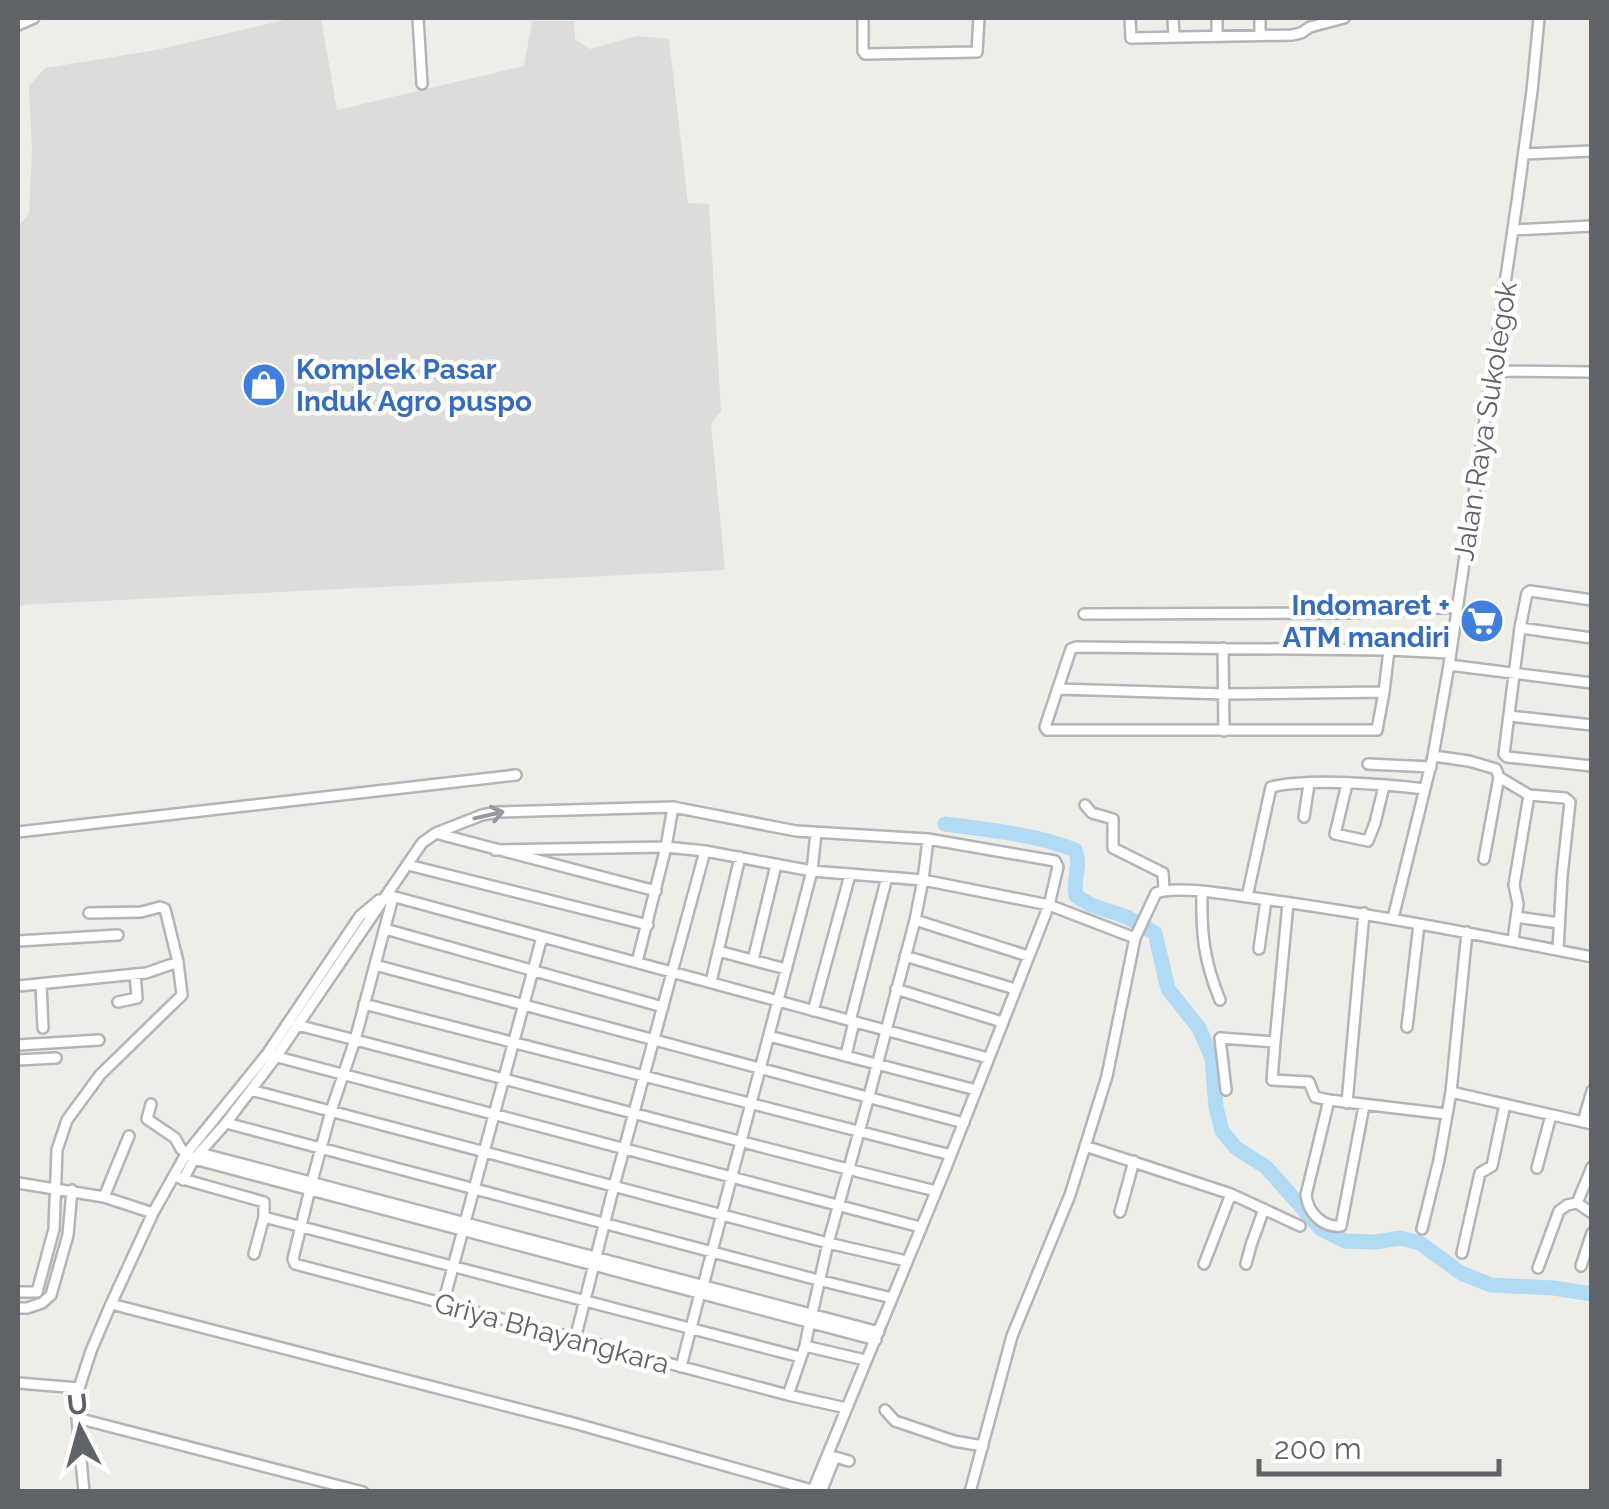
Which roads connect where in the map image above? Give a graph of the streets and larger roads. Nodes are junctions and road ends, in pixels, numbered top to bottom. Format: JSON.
{"nodes":[{"id":1,"x":34,"y":18,"type":"edge"},
{"id":2,"x":418,"y":18,"type":"edge"},
{"id":3,"x":863,"y":18,"type":"edge"},
{"id":4,"x":979,"y":18,"type":"edge"},
{"id":5,"x":1130,"y":18,"type":"edge"},
{"id":6,"x":1173,"y":18,"type":"edge"},
{"id":7,"x":1217,"y":18,"type":"edge"},
{"id":8,"x":1260,"y":18,"type":"edge"},
{"id":9,"x":1344,"y":18,"type":"edge"},
{"id":10,"x":1539,"y":18,"type":"edge"},
{"id":11,"x":1310,"y":22,"type":"edge"},
{"id":12,"x":18,"y":25,"type":"edge"},
{"id":13,"x":1260,"y":35,"type":"junction"},
{"id":14,"x":1217,"y":36,"type":"junction"},
{"id":15,"x":1174,"y":38,"type":"junction"},
{"id":16,"x":422,"y":84,"type":"dead end"},
{"id":17,"x":1592,"y":150,"type":"edge"},
{"id":18,"x":1524,"y":154,"type":"junction"},
{"id":19,"x":1592,"y":226,"type":"edge"},
{"id":20,"x":1513,"y":230,"type":"junction"},
{"id":21,"x":1492,"y":370,"type":"junction"},
{"id":22,"x":1592,"y":372,"type":"edge"},
{"id":23,"x":1592,"y":600,"type":"edge"},
{"id":24,"x":1457,"y":607,"type":"junction"},
{"id":25,"x":1084,"y":614,"type":"dead end"},
{"id":26,"x":1520,"y":628,"type":"junction"},
{"id":27,"x":1592,"y":638,"type":"edge"},
{"id":28,"x":1223,"y":648,"type":"junction"},
{"id":29,"x":1389,"y":650,"type":"junction"},
{"id":30,"x":1450,"y":653,"type":"junction"},
{"id":31,"x":1448,"y":665,"type":"junction"},
{"id":32,"x":1513,"y":674,"type":"junction"},
{"id":33,"x":1592,"y":683,"type":"edge"},
{"id":34,"x":1058,"y":688,"type":"junction"},
{"id":35,"x":1384,"y":692,"type":"junction"},
{"id":36,"x":1224,"y":694,"type":"junction"},
{"id":37,"x":1509,"y":716,"type":"junction"},
{"id":38,"x":1592,"y":725,"type":"edge"},
{"id":39,"x":1224,"y":731,"type":"junction"},
{"id":40,"x":1432,"y":761,"type":"junction"},
{"id":41,"x":1368,"y":764,"type":"dead end"},
{"id":42,"x":1592,"y":766,"type":"edge"},
{"id":43,"x":516,"y":775,"type":"dead end"},
{"id":44,"x":1499,"y":777,"type":"junction"},
{"id":45,"x":1309,"y":784,"type":"junction"},
{"id":46,"x":1347,"y":784,"type":"junction"},
{"id":47,"x":1384,"y":786,"type":"junction"},
{"id":48,"x":1425,"y":789,"type":"junction"},
{"id":49,"x":1528,"y":794,"type":"junction"},
{"id":50,"x":1085,"y":806,"type":"dead end"},
{"id":51,"x":673,"y":807,"type":"junction"},
{"id":52,"x":1304,"y":817,"type":"dead end"},
{"id":53,"x":18,"y":832,"type":"edge"},
{"id":54,"x":436,"y":833,"type":"junction"},
{"id":55,"x":816,"y":833,"type":"junction"},
{"id":56,"x":928,"y":839,"type":"junction"},
{"id":57,"x":666,"y":847,"type":"junction"},
{"id":58,"x":496,"y":850,"type":"junction"},
{"id":59,"x":705,"y":851,"type":"junction"},
{"id":60,"x":740,"y":857,"type":"junction"},
{"id":61,"x":1484,"y":860,"type":"dead end"},
{"id":62,"x":776,"y":864,"type":"junction"},
{"id":63,"x":408,"y":865,"type":"junction"},
{"id":64,"x":812,"y":871,"type":"junction"},
{"id":65,"x":850,"y":875,"type":"junction"},
{"id":66,"x":887,"y":876,"type":"junction"},
{"id":67,"x":923,"y":880,"type":"junction"},
{"id":68,"x":656,"y":890,"type":"junction"},
{"id":69,"x":1164,"y":890,"type":"junction"},
{"id":70,"x":1202,"y":892,"type":"junction"},
{"id":71,"x":389,"y":894,"type":"junction"},
{"id":72,"x":1247,"y":897,"type":"junction"},
{"id":73,"x":1266,"y":900,"type":"junction"},
{"id":74,"x":1288,"y":903,"type":"junction"},
{"id":75,"x":1050,"y":906,"type":"junction"},
{"id":76,"x":1364,"y":913,"type":"junction"},
{"id":77,"x":89,"y":914,"type":"dead end"},
{"id":78,"x":1516,"y":917,"type":"junction"},
{"id":79,"x":1393,"y":918,"type":"junction"},
{"id":80,"x":915,"y":920,"type":"junction"},
{"id":81,"x":1559,"y":923,"type":"junction"},
{"id":82,"x":1419,"y":924,"type":"junction"},
{"id":83,"x":648,"y":926,"type":"junction"},
{"id":84,"x":385,"y":929,"type":"junction"},
{"id":85,"x":1467,"y":932,"type":"junction"},
{"id":86,"x":1137,"y":933,"type":"junction"},
{"id":87,"x":118,"y":934,"type":"dead end"},
{"id":88,"x":542,"y":937,"type":"junction"},
{"id":89,"x":18,"y":940,"type":"edge"},
{"id":90,"x":1513,"y":940,"type":"junction"},
{"id":91,"x":1258,"y":949,"type":"dead end"},
{"id":92,"x":1558,"y":950,"type":"junction"},
{"id":93,"x":718,"y":951,"type":"junction"},
{"id":94,"x":905,"y":956,"type":"junction"},
{"id":95,"x":1028,"y":956,"type":"junction"},
{"id":96,"x":1592,"y":956,"type":"edge"},
{"id":97,"x":752,"y":960,"type":"junction"},
{"id":98,"x":178,"y":962,"type":"junction"},
{"id":99,"x":638,"y":962,"type":"junction"},
{"id":100,"x":374,"y":966,"type":"junction"},
{"id":101,"x":786,"y":969,"type":"junction"},
{"id":102,"x":532,"y":972,"type":"junction"},
{"id":103,"x":674,"y":972,"type":"junction"},
{"id":104,"x":135,"y":974,"type":"junction"},
{"id":105,"x":711,"y":982,"type":"junction"},
{"id":106,"x":41,"y":984,"type":"junction"},
{"id":107,"x":18,"y":986,"type":"edge"},
{"id":108,"x":896,"y":989,"type":"junction"},
{"id":109,"x":1015,"y":989,"type":"junction"},
{"id":110,"x":1220,"y":1000,"type":"dead end"},
{"id":111,"x":778,"y":1001,"type":"junction"},
{"id":112,"x":118,"y":1002,"type":"dead end"},
{"id":113,"x":364,"y":1004,"type":"junction"},
{"id":114,"x":523,"y":1006,"type":"junction"},
{"id":115,"x":663,"y":1007,"type":"junction"},
{"id":116,"x":813,"y":1010,"type":"junction"},
{"id":117,"x":852,"y":1021,"type":"junction"},
{"id":118,"x":1002,"y":1022,"type":"junction"},
{"id":119,"x":297,"y":1025,"type":"junction"},
{"id":120,"x":1407,"y":1027,"type":"dead end"},
{"id":121,"x":44,"y":1028,"type":"dead end"},
{"id":122,"x":886,"y":1030,"type":"junction"},
{"id":123,"x":769,"y":1036,"type":"junction"},
{"id":124,"x":655,"y":1039,"type":"junction"},
{"id":125,"x":99,"y":1040,"type":"dead end"},
{"id":126,"x":355,"y":1040,"type":"junction"},
{"id":127,"x":1275,"y":1042,"type":"junction"},
{"id":128,"x":513,"y":1043,"type":"junction"},
{"id":129,"x":18,"y":1045,"type":"edge"},
{"id":130,"x":846,"y":1055,"type":"junction"},
{"id":131,"x":271,"y":1056,"type":"junction"},
{"id":132,"x":56,"y":1058,"type":"dead end"},
{"id":133,"x":988,"y":1058,"type":"junction"},
{"id":134,"x":18,"y":1060,"type":"edge"},
{"id":135,"x":877,"y":1064,"type":"junction"},
{"id":136,"x":761,"y":1068,"type":"junction"},
{"id":137,"x":344,"y":1076,"type":"junction"},
{"id":138,"x":644,"y":1076,"type":"junction"},
{"id":139,"x":502,"y":1080,"type":"junction"},
{"id":140,"x":251,"y":1090,"type":"junction"},
{"id":141,"x":976,"y":1090,"type":"junction"},
{"id":142,"x":1226,"y":1090,"type":"dead end"},
{"id":143,"x":1592,"y":1091,"type":"edge"},
{"id":144,"x":1451,"y":1092,"type":"junction"},
{"id":145,"x":869,"y":1096,"type":"junction"},
{"id":146,"x":1329,"y":1100,"type":"junction"},
{"id":147,"x":1347,"y":1103,"type":"junction"},
{"id":148,"x":151,"y":1104,"type":"dead end"},
{"id":149,"x":752,"y":1104,"type":"junction"},
{"id":150,"x":1505,"y":1104,"type":"junction"},
{"id":151,"x":1364,"y":1106,"type":"junction"},
{"id":152,"x":332,"y":1112,"type":"junction"},
{"id":153,"x":636,"y":1112,"type":"junction"},
{"id":154,"x":1446,"y":1114,"type":"junction"},
{"id":155,"x":1551,"y":1114,"type":"junction"},
{"id":156,"x":493,"y":1116,"type":"junction"},
{"id":157,"x":226,"y":1123,"type":"junction"},
{"id":158,"x":964,"y":1123,"type":"junction"},
{"id":159,"x":1587,"y":1123,"type":"edge"},
{"id":160,"x":859,"y":1132,"type":"junction"},
{"id":161,"x":130,"y":1136,"type":"dead end"},
{"id":162,"x":741,"y":1142,"type":"junction"},
{"id":163,"x":1086,"y":1146,"type":"junction"},
{"id":164,"x":321,"y":1148,"type":"junction"},
{"id":165,"x":626,"y":1149,"type":"junction"},
{"id":166,"x":483,"y":1152,"type":"junction"},
{"id":167,"x":193,"y":1155,"type":"junction"},
{"id":168,"x":951,"y":1155,"type":"junction"},
{"id":169,"x":1134,"y":1161,"type":"junction"},
{"id":170,"x":1592,"y":1167,"type":"edge"},
{"id":171,"x":1537,"y":1168,"type":"dead end"},
{"id":172,"x":849,"y":1170,"type":"junction"},
{"id":173,"x":731,"y":1177,"type":"junction"},
{"id":174,"x":178,"y":1178,"type":"junction"},
{"id":175,"x":18,"y":1183,"type":"edge"},
{"id":176,"x":311,"y":1185,"type":"junction"},
{"id":177,"x":614,"y":1186,"type":"junction"},
{"id":178,"x":56,"y":1188,"type":"junction"},
{"id":179,"x":473,"y":1189,"type":"junction"},
{"id":180,"x":71,"y":1190,"type":"junction"},
{"id":181,"x":936,"y":1191,"type":"junction"},
{"id":182,"x":1231,"y":1194,"type":"junction"},
{"id":183,"x":104,"y":1197,"type":"junction"},
{"id":184,"x":1576,"y":1202,"type":"junction"},
{"id":185,"x":838,"y":1205,"type":"junction"},
{"id":186,"x":1264,"y":1209,"type":"junction"},
{"id":187,"x":1120,"y":1212,"type":"dead end"},
{"id":188,"x":153,"y":1213,"type":"junction"},
{"id":189,"x":1592,"y":1213,"type":"edge"},
{"id":190,"x":721,"y":1214,"type":"junction"},
{"id":191,"x":264,"y":1217,"type":"junction"},
{"id":192,"x":604,"y":1223,"type":"junction"},
{"id":193,"x":1300,"y":1226,"type":"dead end"},
{"id":194,"x":464,"y":1227,"type":"junction"},
{"id":195,"x":920,"y":1227,"type":"junction"},
{"id":196,"x":300,"y":1228,"type":"junction"},
{"id":197,"x":1422,"y":1229,"type":"dead end"},
{"id":198,"x":1592,"y":1233,"type":"edge"},
{"id":199,"x":828,"y":1242,"type":"junction"},
{"id":200,"x":712,"y":1252,"type":"junction"},
{"id":201,"x":1462,"y":1253,"type":"dead end"},
{"id":202,"x":254,"y":1254,"type":"dead end"},
{"id":203,"x":594,"y":1261,"type":"junction"},
{"id":204,"x":906,"y":1261,"type":"junction"},
{"id":205,"x":1204,"y":1264,"type":"dead end"},
{"id":206,"x":1246,"y":1264,"type":"dead end"},
{"id":207,"x":1580,"y":1266,"type":"dead end"},
{"id":208,"x":453,"y":1267,"type":"junction"},
{"id":209,"x":1538,"y":1268,"type":"dead end"},
{"id":210,"x":818,"y":1280,"type":"junction"},
{"id":211,"x":702,"y":1289,"type":"junction"},
{"id":212,"x":18,"y":1292,"type":"edge"},
{"id":213,"x":892,"y":1298,"type":"junction"},
{"id":214,"x":584,"y":1302,"type":"junction"},
{"id":215,"x":111,"y":1304,"type":"junction"},
{"id":216,"x":443,"y":1304,"type":"junction"},
{"id":217,"x":18,"y":1308,"type":"edge"},
{"id":218,"x":811,"y":1318,"type":"junction"},
{"id":219,"x":691,"y":1329,"type":"junction"},
{"id":220,"x":877,"y":1336,"type":"junction"},
{"id":221,"x":575,"y":1339,"type":"junction"},
{"id":222,"x":805,"y":1346,"type":"junction"},
{"id":223,"x":800,"y":1357,"type":"junction"},
{"id":224,"x":865,"y":1360,"type":"junction"},
{"id":225,"x":681,"y":1367,"type":"junction"},
{"id":226,"x":18,"y":1382,"type":"edge"},
{"id":227,"x":80,"y":1388,"type":"junction"},
{"id":228,"x":788,"y":1395,"type":"junction"},
{"id":229,"x":846,"y":1408,"type":"junction"},
{"id":230,"x":885,"y":1410,"type":"dead end"},
{"id":231,"x":77,"y":1418,"type":"junction"},
{"id":232,"x":982,"y":1446,"type":"junction"},
{"id":233,"x":849,"y":1461,"type":"dead end"},
{"id":234,"x":818,"y":1491,"type":"edge"},
{"id":235,"x":84,"y":1492,"type":"edge"},
{"id":236,"x":363,"y":1492,"type":"edge"},
{"id":237,"x":970,"y":1492,"type":"edge"}],
"edges":[{"from":1,"to":12,"type":"street"},
{"from":2,"to":16,"type":"street"},
{"from":3,"to":4,"type":"street"},
{"from":5,"to":15,"type":"street"},
{"from":6,"to":15,"type":"street"},
{"from":7,"to":14,"type":"street"},
{"from":8,"to":13,"type":"street"},
{"from":9,"to":11,"type":"street"},
{"from":10,"to":18,"type":"street","name":"Jalan Raya Sukolegok"},
{"from":11,"to":13,"type":"street"},
{"from":13,"to":14,"type":"street"},
{"from":14,"to":15,"type":"street"},
{"from":17,"to":18,"type":"street"},
{"from":18,"to":20,"type":"street","name":"Jalan Raya Sukolegok"},
{"from":19,"to":20,"type":"street"},
{"from":20,"to":21,"type":"street","name":"Jalan Raya Sukolegok"},
{"from":21,"to":22,"type":"street"},
{"from":21,"to":24,"type":"street","name":"Jalan Raya Sukolegok"},
{"from":23,"to":26,"type":"street"},
{"from":24,"to":25,"type":"street"},
{"from":24,"to":30,"type":"street","name":"Jalan Raya Sukolegok"},
{"from":26,"to":27,"type":"street"},
{"from":26,"to":32,"type":"street"},
{"from":28,"to":29,"type":"street"},
{"from":28,"to":34,"type":"street"},
{"from":28,"to":36,"type":"street"},
{"from":29,"to":30,"type":"street"},
{"from":29,"to":35,"type":"street"},
{"from":30,"to":31,"type":"street","name":"Jalan Raya Sukolegok"},
{"from":31,"to":32,"type":"street"},
{"from":31,"to":40,"type":"street","name":"Jalan Raya Sukolegok"},
{"from":32,"to":33,"type":"street"},
{"from":32,"to":37,"type":"street"},
{"from":34,"to":36,"type":"street"},
{"from":34,"to":39,"type":"street"},
{"from":35,"to":36,"type":"street"},
{"from":35,"to":39,"type":"street"},
{"from":36,"to":39,"type":"street"},
{"from":37,"to":38,"type":"street"},
{"from":37,"to":42,"type":"street"},
{"from":40,"to":41,"type":"street"},
{"from":40,"to":44,"type":"street"},
{"from":40,"to":48,"type":"street","name":"Jalan Raya Sukolegok"},
{"from":43,"to":53,"type":"street"},
{"from":44,"to":49,"type":"street"},
{"from":44,"to":61,"type":"street"},
{"from":45,"to":46,"type":"street"},
{"from":45,"to":52,"type":"street"},
{"from":45,"to":72,"type":"street"},
{"from":46,"to":47,"type":"street"},
{"from":46,"to":47,"type":"street"},
{"from":47,"to":48,"type":"street"},
{"from":48,"to":79,"type":"street","name":"Jalan Raya Sukolegok"},
{"from":49,"to":78,"type":"street"},
{"from":49,"to":81,"type":"street"},
{"from":50,"to":69,"type":"street"},
{"from":54,"to":51,"type":"street","one_way":true},
{"from":51,"to":55,"type":"street"},
{"from":51,"to":57,"type":"street"},
{"from":54,"to":58,"type":"street"},
{"from":54,"to":63,"type":"street"},
{"from":55,"to":56,"type":"street"},
{"from":55,"to":64,"type":"street"},
{"from":56,"to":67,"type":"street"},
{"from":56,"to":75,"type":"street"},
{"from":57,"to":58,"type":"street"},
{"from":57,"to":59,"type":"street"},
{"from":57,"to":68,"type":"street"},
{"from":58,"to":68,"type":"street"},
{"from":59,"to":60,"type":"street"},
{"from":59,"to":103,"type":"street"},
{"from":60,"to":62,"type":"street"},
{"from":60,"to":93,"type":"street"},
{"from":62,"to":64,"type":"street"},
{"from":62,"to":97,"type":"street"},
{"from":63,"to":71,"type":"street"},
{"from":63,"to":83,"type":"street"},
{"from":64,"to":65,"type":"street"},
{"from":64,"to":101,"type":"street"},
{"from":65,"to":66,"type":"street"},
{"from":65,"to":116,"type":"street"},
{"from":66,"to":67,"type":"street"},
{"from":66,"to":117,"type":"street"},
{"from":67,"to":75,"type":"street"},
{"from":67,"to":80,"type":"street"},
{"from":68,"to":83,"type":"street"},
{"from":69,"to":70,"type":"street"},
{"from":69,"to":86,"type":"street"},
{"from":70,"to":72,"type":"street"},
{"from":70,"to":110,"type":"street"},
{"from":71,"to":84,"type":"street"},
{"from":71,"to":88,"type":"street"},
{"from":71,"to":119,"type":"street"},
{"from":71,"to":131,"type":"street"},
{"from":72,"to":73,"type":"street"},
{"from":73,"to":74,"type":"street"},
{"from":73,"to":91,"type":"street"},
{"from":74,"to":76,"type":"street"},
{"from":74,"to":127,"type":"street"},
{"from":75,"to":86,"type":"street"},
{"from":75,"to":95,"type":"street"},
{"from":76,"to":79,"type":"street"},
{"from":76,"to":147,"type":"street"},
{"from":77,"to":98,"type":"street"},
{"from":78,"to":81,"type":"street"},
{"from":78,"to":90,"type":"street"},
{"from":79,"to":82,"type":"street"},
{"from":80,"to":94,"type":"street"},
{"from":80,"to":95,"type":"street"},
{"from":81,"to":92,"type":"street"},
{"from":82,"to":85,"type":"street"},
{"from":82,"to":120,"type":"street"},
{"from":83,"to":99,"type":"street"},
{"from":84,"to":100,"type":"street"},
{"from":84,"to":102,"type":"street"},
{"from":85,"to":90,"type":"street"},
{"from":85,"to":144,"type":"street"},
{"from":86,"to":163,"type":"street"},
{"from":87,"to":89,"type":"street"},
{"from":88,"to":99,"type":"street"},
{"from":88,"to":102,"type":"street"},
{"from":90,"to":92,"type":"street"},
{"from":92,"to":96,"type":"street"},
{"from":93,"to":97,"type":"street"},
{"from":93,"to":105,"type":"street"},
{"from":94,"to":108,"type":"street"},
{"from":94,"to":109,"type":"street"},
{"from":95,"to":109,"type":"street"},
{"from":97,"to":101,"type":"street"},
{"from":98,"to":104,"type":"street"},
{"from":98,"to":178,"type":"street"},
{"from":99,"to":103,"type":"street"},
{"from":100,"to":113,"type":"street"},
{"from":100,"to":114,"type":"street"},
{"from":101,"to":111,"type":"street"},
{"from":102,"to":114,"type":"street"},
{"from":102,"to":115,"type":"street"},
{"from":103,"to":105,"type":"street"},
{"from":103,"to":115,"type":"street"},
{"from":104,"to":106,"type":"street"},
{"from":104,"to":112,"type":"street"},
{"from":105,"to":111,"type":"street"},
{"from":106,"to":107,"type":"street"},
{"from":106,"to":121,"type":"street"},
{"from":108,"to":118,"type":"street"},
{"from":108,"to":122,"type":"street"},
{"from":109,"to":118,"type":"street"},
{"from":111,"to":116,"type":"street"},
{"from":111,"to":123,"type":"street"},
{"from":113,"to":126,"type":"street"},
{"from":113,"to":128,"type":"street"},
{"from":114,"to":124,"type":"street"},
{"from":114,"to":128,"type":"street"},
{"from":115,"to":124,"type":"street"},
{"from":116,"to":117,"type":"street"},
{"from":117,"to":122,"type":"street"},
{"from":117,"to":130,"type":"street"},
{"from":118,"to":133,"type":"street"},
{"from":119,"to":126,"type":"street"},
{"from":119,"to":131,"type":"street"},
{"from":122,"to":133,"type":"street"},
{"from":122,"to":135,"type":"street"},
{"from":123,"to":130,"type":"street"},
{"from":123,"to":136,"type":"street"},
{"from":124,"to":136,"type":"street"},
{"from":124,"to":138,"type":"street"},
{"from":125,"to":129,"type":"street"},
{"from":126,"to":137,"type":"street"},
{"from":126,"to":139,"type":"street"},
{"from":127,"to":142,"type":"street"},
{"from":127,"to":146,"type":"street"},
{"from":128,"to":138,"type":"street"},
{"from":128,"to":139,"type":"street"},
{"from":130,"to":135,"type":"street"},
{"from":131,"to":137,"type":"street"},
{"from":131,"to":140,"type":"street"},
{"from":131,"to":167,"type":"street"},
{"from":132,"to":134,"type":"street"},
{"from":133,"to":141,"type":"street"},
{"from":135,"to":141,"type":"street"},
{"from":135,"to":145,"type":"street"},
{"from":136,"to":145,"type":"street"},
{"from":136,"to":149,"type":"street"},
{"from":137,"to":152,"type":"street"},
{"from":137,"to":156,"type":"street"},
{"from":138,"to":149,"type":"street"},
{"from":138,"to":153,"type":"street"},
{"from":139,"to":153,"type":"street"},
{"from":139,"to":156,"type":"street"},
{"from":140,"to":152,"type":"street"},
{"from":140,"to":157,"type":"street"},
{"from":141,"to":158,"type":"street"},
{"from":143,"to":159,"type":"street"},
{"from":144,"to":150,"type":"street"},
{"from":144,"to":154,"type":"street"},
{"from":145,"to":158,"type":"street"},
{"from":145,"to":160,"type":"street"},
{"from":146,"to":147,"type":"street"},
{"from":146,"to":151,"type":"street"},
{"from":147,"to":151,"type":"street"},
{"from":148,"to":167,"type":"street"},
{"from":149,"to":160,"type":"street"},
{"from":149,"to":162,"type":"street"},
{"from":150,"to":155,"type":"street"},
{"from":150,"to":201,"type":"street"},
{"from":151,"to":154,"type":"street"},
{"from":152,"to":164,"type":"street"},
{"from":152,"to":166,"type":"street"},
{"from":153,"to":162,"type":"street"},
{"from":153,"to":165,"type":"street"},
{"from":154,"to":197,"type":"street"},
{"from":155,"to":159,"type":"street"},
{"from":155,"to":171,"type":"street"},
{"from":156,"to":165,"type":"street"},
{"from":156,"to":166,"type":"street"},
{"from":157,"to":164,"type":"street"},
{"from":157,"to":167,"type":"street"},
{"from":158,"to":168,"type":"street"},
{"from":160,"to":168,"type":"street"},
{"from":160,"to":172,"type":"street"},
{"from":161,"to":183,"type":"street"},
{"from":162,"to":172,"type":"street"},
{"from":162,"to":173,"type":"street"},
{"from":163,"to":169,"type":"street"},
{"from":163,"to":232,"type":"street"},
{"from":164,"to":176,"type":"street"},
{"from":164,"to":179,"type":"street"},
{"from":165,"to":173,"type":"street"},
{"from":165,"to":177,"type":"street"},
{"from":166,"to":177,"type":"street"},
{"from":166,"to":179,"type":"street"},
{"from":167,"to":174,"type":"street"},
{"from":167,"to":176,"type":"street"},
{"from":168,"to":181,"type":"street"},
{"from":169,"to":182,"type":"street"},
{"from":169,"to":187,"type":"street"},
{"from":170,"to":184,"type":"street"},
{"from":172,"to":181,"type":"street"},
{"from":172,"to":185,"type":"street"},
{"from":173,"to":185,"type":"street"},
{"from":173,"to":190,"type":"street"},
{"from":174,"to":188,"type":"street"},
{"from":174,"to":191,"type":"street","name":"Griya Bhayangkara"},
{"from":175,"to":178,"type":"street"},
{"from":176,"to":194,"type":"street"},
{"from":176,"to":196,"type":"street"},
{"from":177,"to":190,"type":"street"},
{"from":177,"to":192,"type":"street"},
{"from":178,"to":180,"type":"street"},
{"from":178,"to":212,"type":"street"},
{"from":179,"to":192,"type":"street"},
{"from":179,"to":194,"type":"street"},
{"from":180,"to":183,"type":"street"},
{"from":180,"to":217,"type":"street"},
{"from":181,"to":195,"type":"street"},
{"from":182,"to":186,"type":"street"},
{"from":182,"to":205,"type":"street"},
{"from":183,"to":188,"type":"street"},
{"from":184,"to":189,"type":"street"},
{"from":184,"to":209,"type":"street"},
{"from":185,"to":195,"type":"street"},
{"from":185,"to":199,"type":"street"},
{"from":186,"to":193,"type":"street"},
{"from":186,"to":206,"type":"street"},
{"from":188,"to":215,"type":"street"},
{"from":190,"to":199,"type":"street"},
{"from":190,"to":200,"type":"street"},
{"from":191,"to":196,"type":"street","name":"Griya Bhayangkara"},
{"from":191,"to":202,"type":"street"},
{"from":192,"to":200,"type":"street"},
{"from":192,"to":203,"type":"street"},
{"from":194,"to":203,"type":"street"},
{"from":194,"to":208,"type":"street"},
{"from":195,"to":204,"type":"street"},
{"from":196,"to":208,"type":"street","name":"Griya Bhayangkara"},
{"from":196,"to":216,"type":"street","name":"Griya Bhayangkara"},
{"from":198,"to":207,"type":"street"},
{"from":199,"to":204,"type":"street"},
{"from":199,"to":210,"type":"street"},
{"from":200,"to":210,"type":"street"},
{"from":200,"to":211,"type":"street"},
{"from":203,"to":211,"type":"street"},
{"from":203,"to":214,"type":"street"},
{"from":204,"to":213,"type":"street"},
{"from":208,"to":214,"type":"street","name":"Griya Bhayangkara"},
{"from":208,"to":216,"type":"street"},
{"from":210,"to":213,"type":"street"},
{"from":210,"to":218,"type":"street"},
{"from":211,"to":218,"type":"street"},
{"from":211,"to":219,"type":"street"},
{"from":213,"to":220,"type":"street"},
{"from":214,"to":219,"type":"street","name":"Griya Bhayangkara"},
{"from":214,"to":221,"type":"street"},
{"from":215,"to":227,"type":"street"},
{"from":215,"to":234,"type":"street"},
{"from":216,"to":221,"type":"street","name":"Griya Bhayangkara"},
{"from":218,"to":220,"type":"street"},
{"from":218,"to":222,"type":"street"},
{"from":219,"to":223,"type":"street","name":"Griya Bhayangkara"},
{"from":219,"to":225,"type":"street"},
{"from":220,"to":224,"type":"street"},
{"from":221,"to":225,"type":"street","name":"Griya Bhayangkara"},
{"from":222,"to":223,"type":"street"},
{"from":222,"to":224,"type":"street"},
{"from":223,"to":228,"type":"street"},
{"from":224,"to":229,"type":"street"},
{"from":225,"to":228,"type":"street","name":"Griya Bhayangkara"},
{"from":226,"to":227,"type":"street"},
{"from":227,"to":231,"type":"street"},
{"from":228,"to":229,"type":"street","name":"Griya Bhayangkara"},
{"from":229,"to":234,"type":"street"},
{"from":230,"to":232,"type":"street"},
{"from":231,"to":235,"type":"street"},
{"from":231,"to":236,"type":"street"},
{"from":232,"to":237,"type":"street"},
{"from":233,"to":234,"type":"street"}]}
